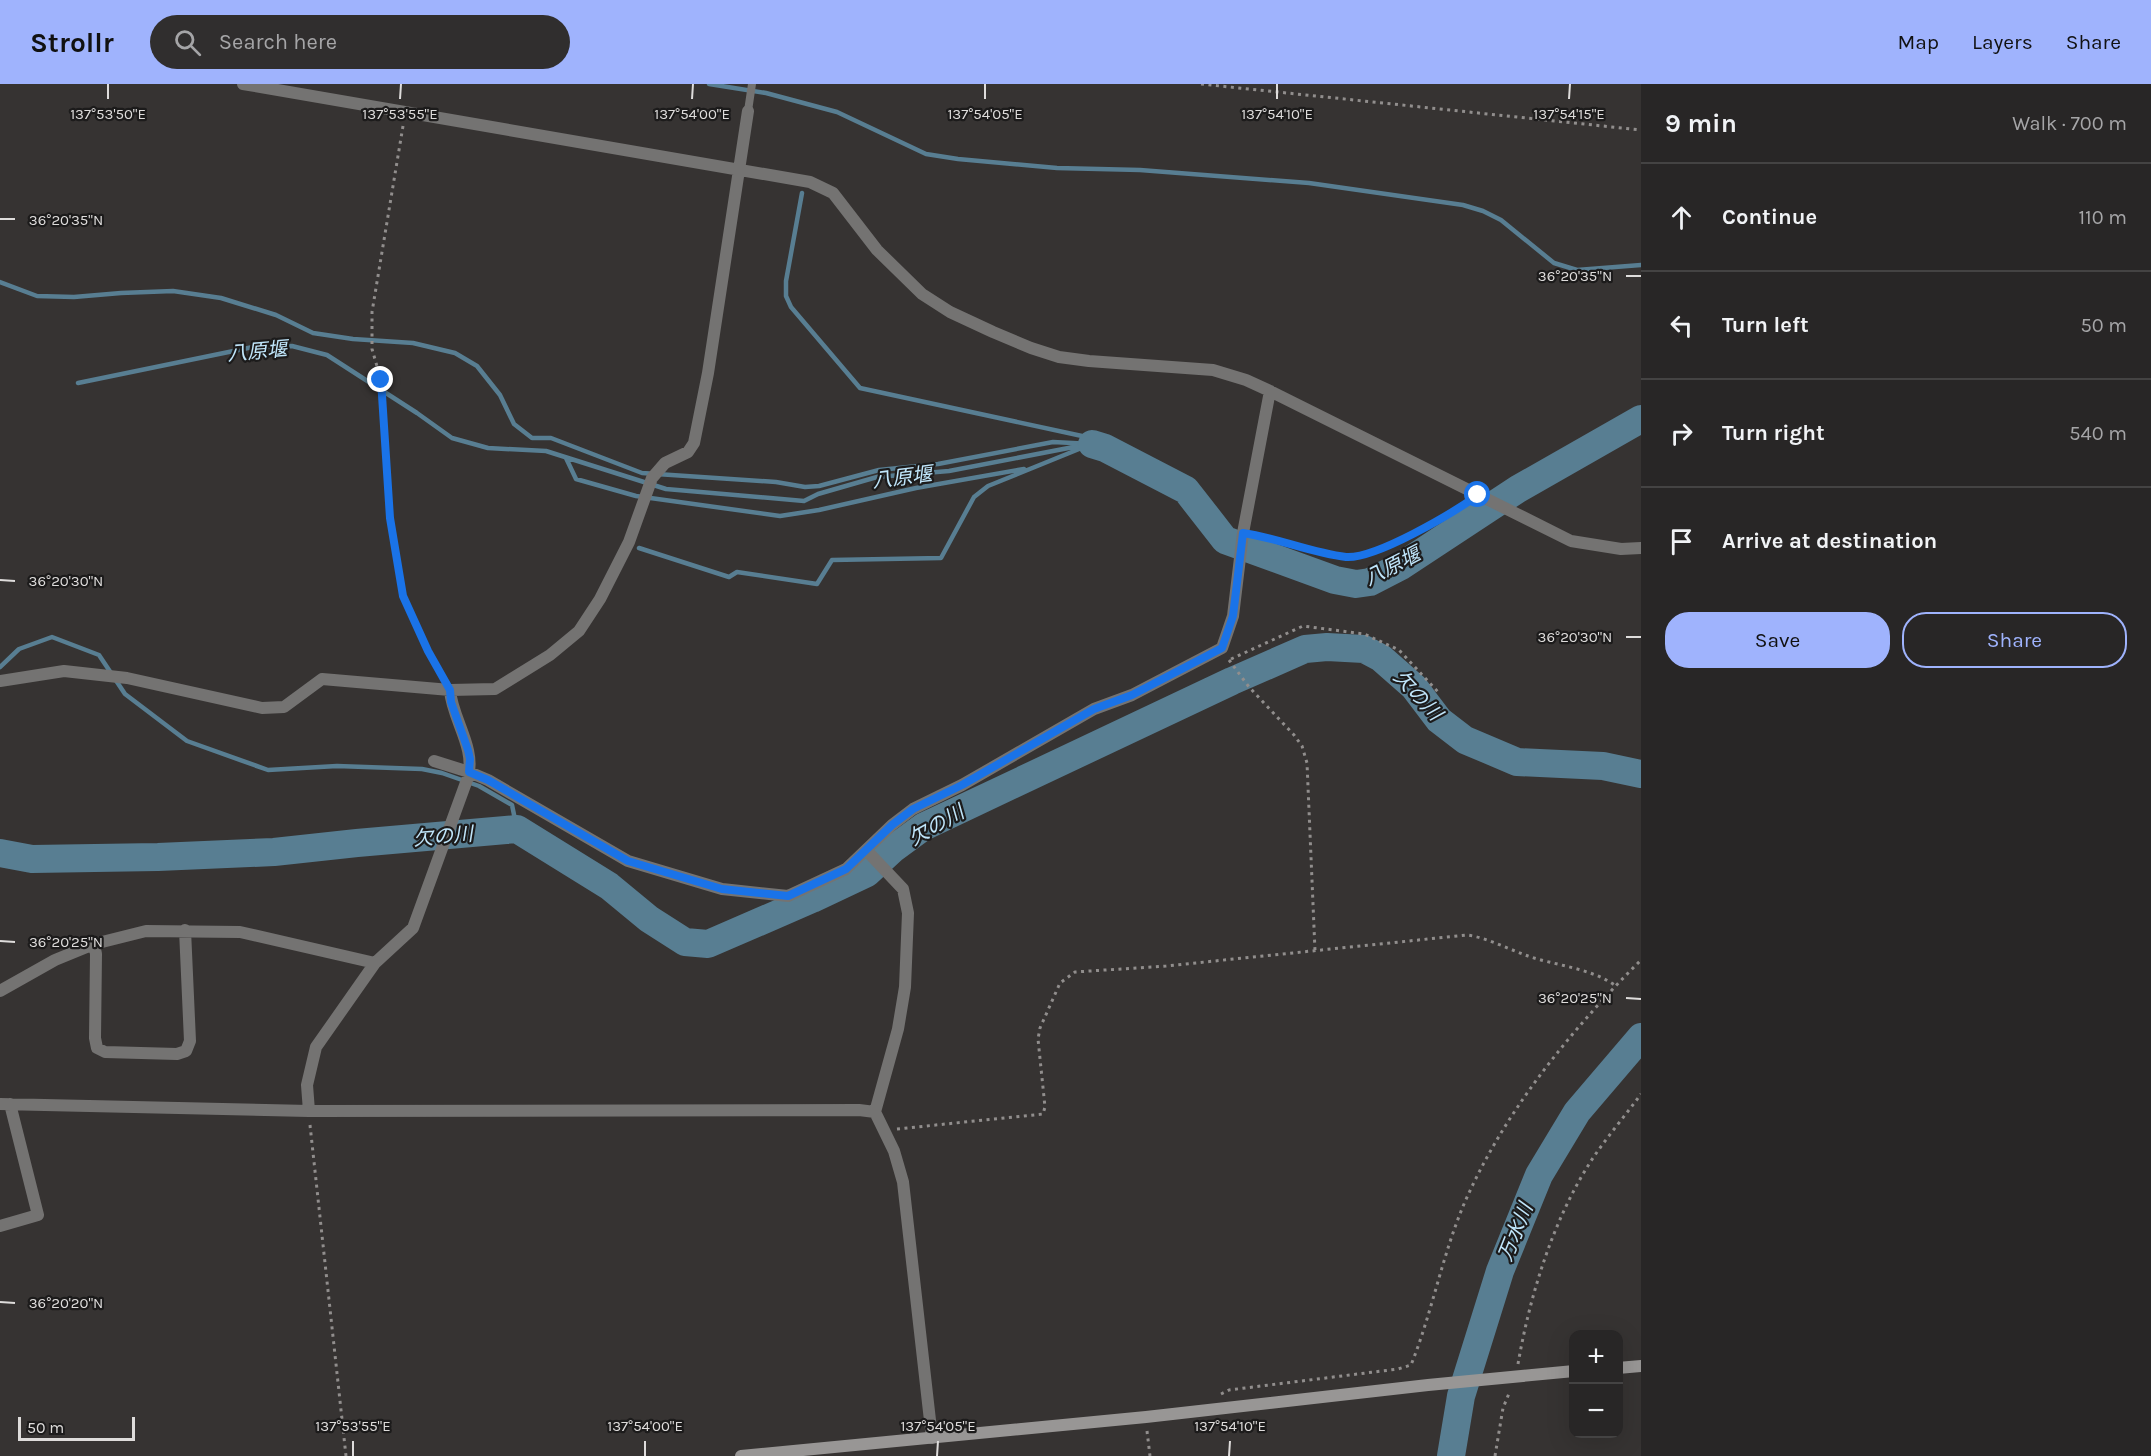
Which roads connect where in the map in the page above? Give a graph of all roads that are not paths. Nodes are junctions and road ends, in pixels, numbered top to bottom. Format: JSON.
{"nodes":[{"id":1,"x":243,"y":84,"type":"edge"},
{"id":2,"x":752,"y":84,"type":"edge"},
{"id":3,"x":748,"y":111,"type":"joint"},
{"id":4,"x":738,"y":169,"type":"junction"},
{"id":5,"x":1270,"y":391,"type":"junction"},
{"id":6,"x":1641,"y":548,"type":"edge"},
{"id":7,"x":0,"y":681,"type":"edge"},
{"id":8,"x":450,"y":690,"type":"junction"},
{"id":9,"x":434,"y":761,"type":"dead end"},
{"id":10,"x":469,"y":774,"type":"junction"},
{"id":11,"x":870,"y":853,"type":"junction"},
{"id":12,"x":185,"y":930,"type":"junction"},
{"id":13,"x":94,"y":944,"type":"junction"},
{"id":14,"x":375,"y":963,"type":"junction"},
{"id":15,"x":0,"y":991,"type":"edge"},
{"id":16,"x":5,"y":1104,"type":"edge"},
{"id":17,"x":309,"y":1111,"type":"junction"},
{"id":18,"x":875,"y":1112,"type":"junction"},
{"id":19,"x":0,"y":1226,"type":"edge"},
{"id":20,"x":1641,"y":1366,"type":"edge"},
{"id":21,"x":1623,"y":1368,"type":"edge"},
{"id":22,"x":1569,"y":1371,"type":"edge"},
{"id":23,"x":932,"y":1438,"type":"junction"},
{"id":24,"x":741,"y":1456,"type":"edge"}],
"edges":[{"from":1,"to":4,"type":"street"},
{"from":2,"to":3,"type":"lane"},
{"from":3,"to":4,"type":"street"},
{"from":4,"to":5,"type":"street"},
{"from":4,"to":8,"type":"street"},
{"from":5,"to":6,"type":"street"},
{"from":5,"to":11,"type":"street"},
{"from":7,"to":8,"type":"street"},
{"from":8,"to":10,"type":"street"},
{"from":9,"to":10,"type":"street"},
{"from":10,"to":11,"type":"street"},
{"from":10,"to":14,"type":"street"},
{"from":11,"to":18,"type":"street"},
{"from":12,"to":13,"type":"street"},
{"from":12,"to":13,"type":"street"},
{"from":12,"to":14,"type":"street"},
{"from":13,"to":15,"type":"street"},
{"from":14,"to":17,"type":"street"},
{"from":16,"to":17,"type":"street"},
{"from":16,"to":19,"type":"street"},
{"from":17,"to":18,"type":"street"},
{"from":18,"to":23,"type":"street"},
{"from":20,"to":21,"type":"street"},
{"from":22,"to":23,"type":"street"},
{"from":23,"to":24,"type":"street"}]}
